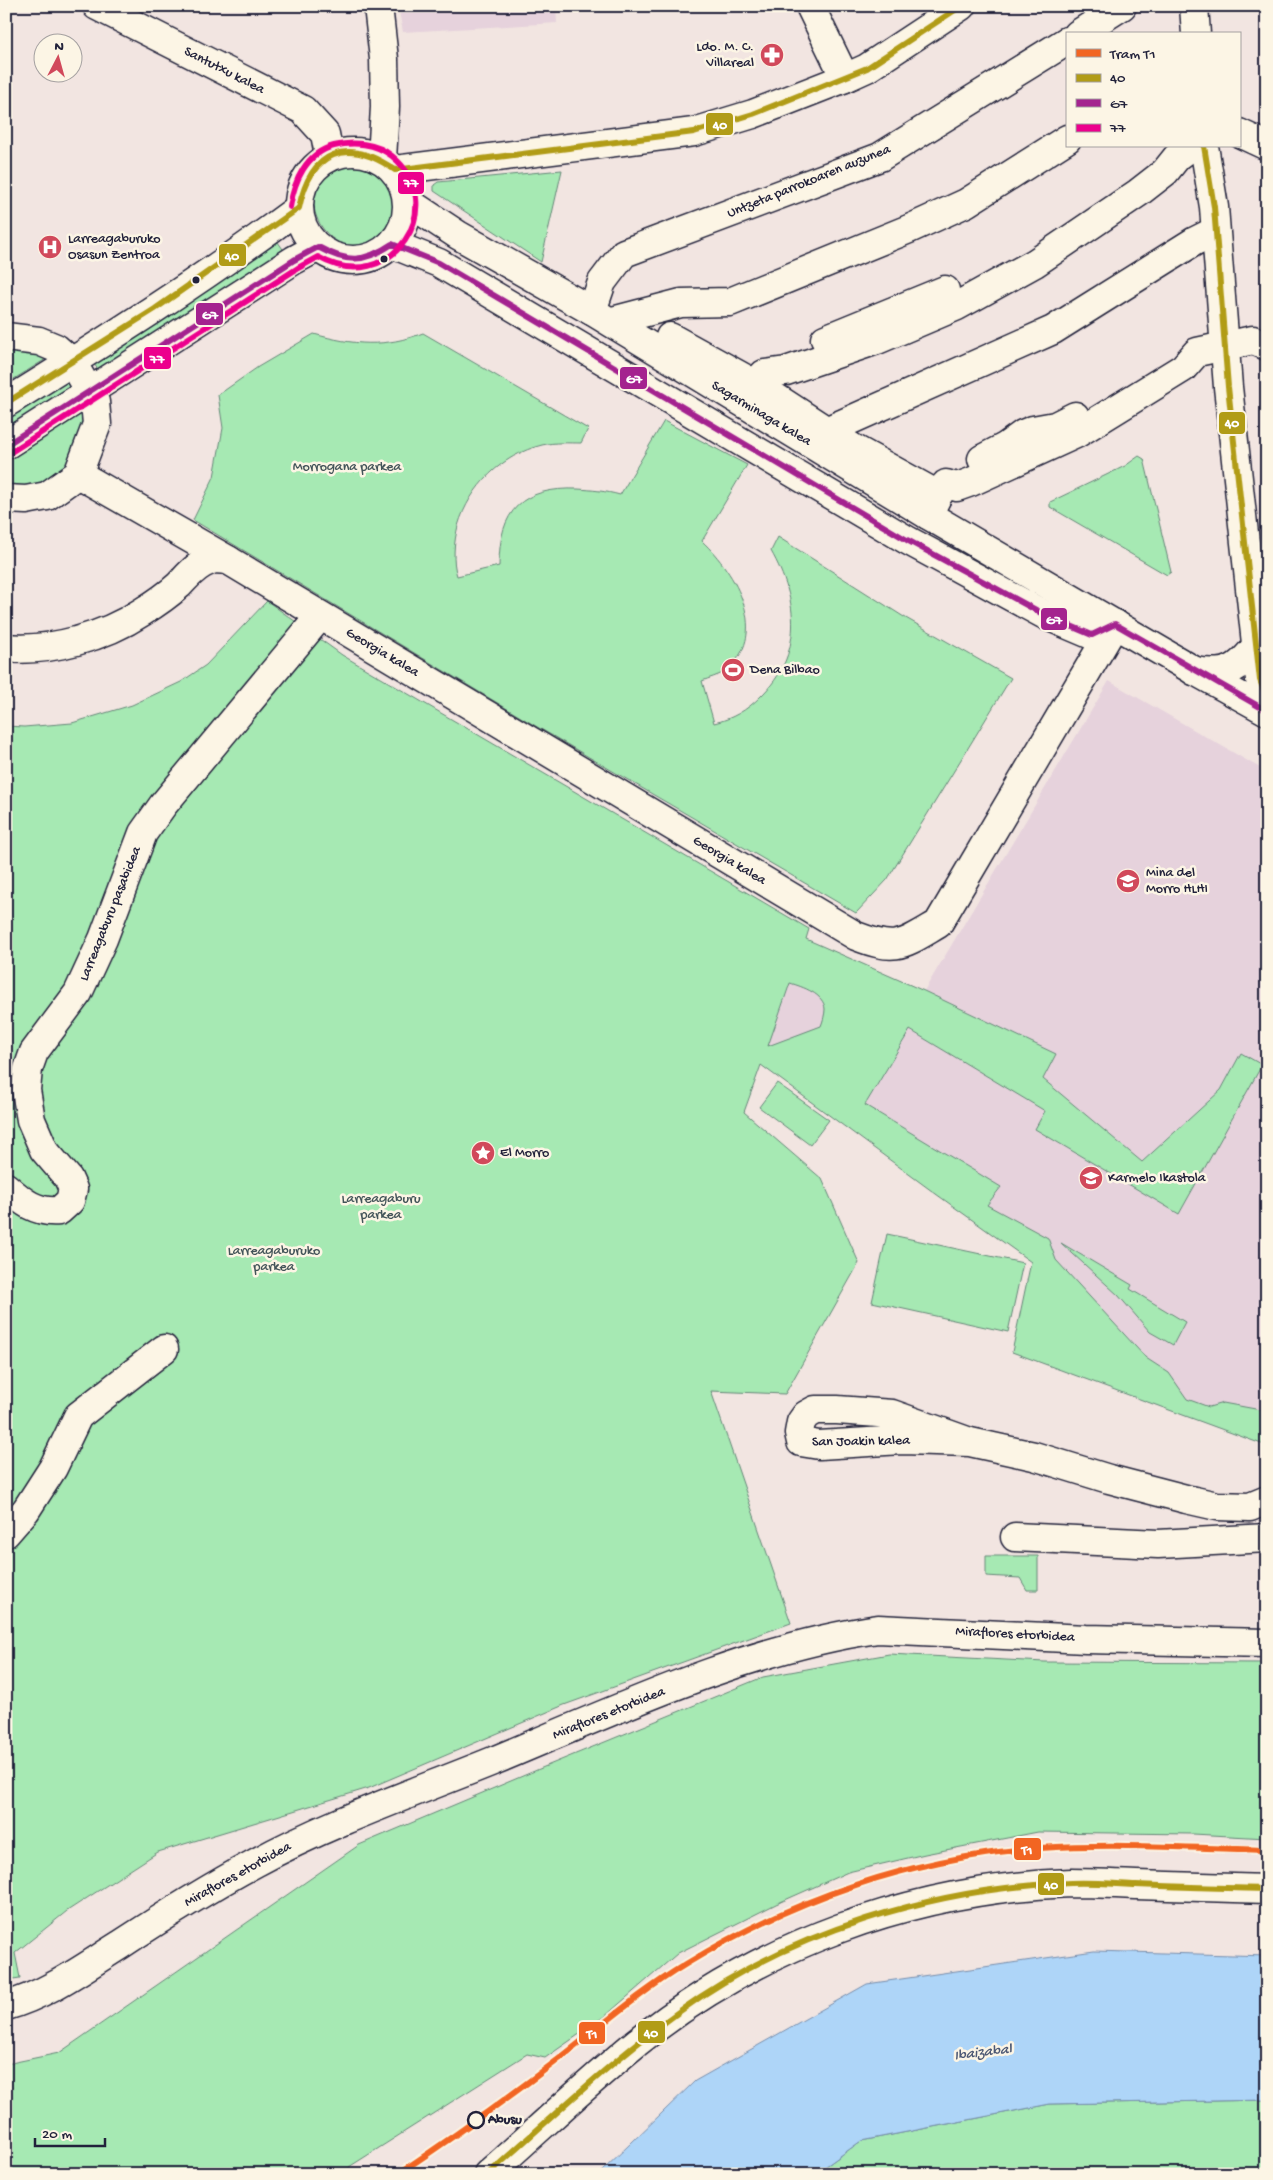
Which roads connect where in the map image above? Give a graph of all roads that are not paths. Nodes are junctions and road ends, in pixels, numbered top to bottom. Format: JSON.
{"nodes":[{"id":1,"x":97,"y":6,"type":"edge"},
{"id":2,"x":378,"y":6,"type":"edge"},
{"id":3,"x":810,"y":6,"type":"edge"},
{"id":4,"x":961,"y":6,"type":"edge"},
{"id":5,"x":1122,"y":6,"type":"edge"},
{"id":6,"x":1194,"y":6,"type":"edge"},
{"id":7,"x":1081,"y":32,"type":"edge"},
{"id":8,"x":1196,"y":32,"type":"edge"},
{"id":9,"x":1066,"y":42,"type":"edge"},
{"id":10,"x":845,"y":78,"type":"junction"},
{"id":11,"x":1066,"y":121,"type":"edge"},
{"id":12,"x":1240,"y":133,"type":"edge"},
{"id":13,"x":1066,"y":140,"type":"edge"},
{"id":14,"x":1267,"y":146,"type":"edge"},
{"id":15,"x":1204,"y":148,"type":"edge"},
{"id":16,"x":1184,"y":152,"type":"edge"},
{"id":17,"x":329,"y":156,"type":"junction"},
{"id":18,"x":388,"y":165,"type":"junction"},
{"id":19,"x":408,"y":202,"type":"junction"},
{"id":20,"x":299,"y":208,"type":"junction"},
{"id":21,"x":1215,"y":231,"type":"junction"},
{"id":22,"x":392,"y":244,"type":"junction"},
{"id":23,"x":318,"y":247,"type":"junction"},
{"id":24,"x":709,"y":302,"type":"junction"},
{"id":25,"x":614,"y":312,"type":"junction"},
{"id":26,"x":6,"y":337,"type":"edge"},
{"id":27,"x":1225,"y":345,"type":"junction"},
{"id":28,"x":1267,"y":346,"type":"edge"},
{"id":29,"x":72,"y":362,"type":"junction"},
{"id":30,"x":759,"y":379,"type":"junction"},
{"id":31,"x":91,"y":392,"type":"junction"},
{"id":32,"x":6,"y":403,"type":"edge"},
{"id":33,"x":826,"y":431,"type":"junction"},
{"id":34,"x":6,"y":445,"type":"edge"},
{"id":35,"x":78,"y":474,"type":"junction"},
{"id":36,"x":937,"y":498,"type":"junction"},
{"id":37,"x":6,"y":499,"type":"edge"},
{"id":38,"x":186,"y":536,"type":"junction"},
{"id":39,"x":228,"y":560,"type":"junction"},
{"id":40,"x":194,"y":570,"type":"junction"},
{"id":41,"x":320,"y":616,"type":"junction"},
{"id":42,"x":1115,"y":624,"type":"junction"},
{"id":43,"x":1257,"y":644,"type":"junction"},
{"id":44,"x":6,"y":648,"type":"edge"},
{"id":45,"x":1192,"y":670,"type":"junction"},
{"id":46,"x":1267,"y":699,"type":"edge"},
{"id":47,"x":1267,"y":711,"type":"edge"},
{"id":48,"x":6,"y":1187,"type":"edge"},
{"id":49,"x":164,"y":1349,"type":"dead end"},
{"id":50,"x":970,"y":1442,"type":"junction"},
{"id":51,"x":1267,"y":1500,"type":"edge"},
{"id":52,"x":6,"y":1533,"type":"edge"},
{"id":53,"x":1015,"y":1537,"type":"dead end"},
{"id":54,"x":1267,"y":1538,"type":"edge"},
{"id":55,"x":1267,"y":1643,"type":"edge"},
{"id":56,"x":1267,"y":1889,"type":"edge"},
{"id":57,"x":6,"y":2006,"type":"edge"},
{"id":58,"x":488,"y":2174,"type":"edge"}],
"edges":[{"from":1,"to":17,"type":"street","name":"Santutxu kalea"},
{"from":2,"to":18,"type":"street"},
{"from":3,"to":10,"type":"street"},
{"from":4,"to":10,"type":"street"},
{"from":5,"to":7,"type":"street"},
{"from":6,"to":8,"type":"street"},
{"from":9,"to":25,"type":"street","name":"Untzeta parrokoaren auzunea"},
{"from":10,"to":18,"type":"street"},
{"from":11,"to":24,"type":"street"},
{"from":12,"to":14,"type":"street"},
{"from":13,"to":24,"type":"street"},
{"from":15,"to":21,"type":"street"},
{"from":16,"to":30,"type":"street"},
{"from":17,"to":18,"type":"street"},
{"from":17,"to":20,"type":"street"},
{"from":18,"to":19,"type":"street"},
{"from":19,"to":22,"type":"street"},
{"from":19,"to":25,"type":"street","name":"Sagarminaga kalea"},
{"from":20,"to":23,"type":"street"},
{"from":20,"to":29,"type":"street"},
{"from":21,"to":27,"type":"street"},
{"from":21,"to":33,"type":"street"},
{"from":22,"to":23,"type":"street"},
{"from":22,"to":42,"type":"street"},
{"from":23,"to":31,"type":"street"},
{"from":24,"to":25,"type":"street"},
{"from":25,"to":30,"type":"street"},
{"from":25,"to":36,"type":"street","name":"Sagarminaga kalea"},
{"from":26,"to":29,"type":"street"},
{"from":27,"to":28,"type":"street"},
{"from":27,"to":36,"type":"street"},
{"from":27,"to":43,"type":"street"},
{"from":29,"to":31,"type":"street"},
{"from":29,"to":32,"type":"street"},
{"from":30,"to":33,"type":"street"},
{"from":31,"to":34,"type":"street"},
{"from":31,"to":35,"type":"street"},
{"from":33,"to":36,"type":"street"},
{"from":35,"to":37,"type":"street"},
{"from":35,"to":38,"type":"street","name":"Georgia kalea"},
{"from":36,"to":42,"type":"street","name":"Sagarminaga kalea"},
{"from":38,"to":39,"type":"street","name":"Georgia kalea"},
{"from":38,"to":40,"type":"street"},
{"from":39,"to":40,"type":"street"},
{"from":39,"to":41,"type":"street","name":"Georgia kalea"},
{"from":40,"to":44,"type":"street"},
{"from":41,"to":42,"type":"street","name":"Georgia kalea"},
{"from":41,"to":48,"type":"street","name":"Larreagaburu pasabidea"},
{"from":42,"to":45,"type":"street","name":"Sagarminaga kalea"},
{"from":43,"to":45,"type":"street","name":"Sagarminaga kalea"},
{"from":43,"to":46,"type":"street"},
{"from":45,"to":47,"type":"street","name":"Sagarminaga kalea"},
{"from":49,"to":52,"type":"street"},
{"from":50,"to":50,"type":"street","name":"San Joakin kalea"},
{"from":50,"to":51,"type":"street","name":"San Joakin kalea"},
{"from":53,"to":54,"type":"street"},
{"from":55,"to":57,"type":"street","name":"Miraflores etorbidea"},
{"from":56,"to":58,"type":"street"}]}
